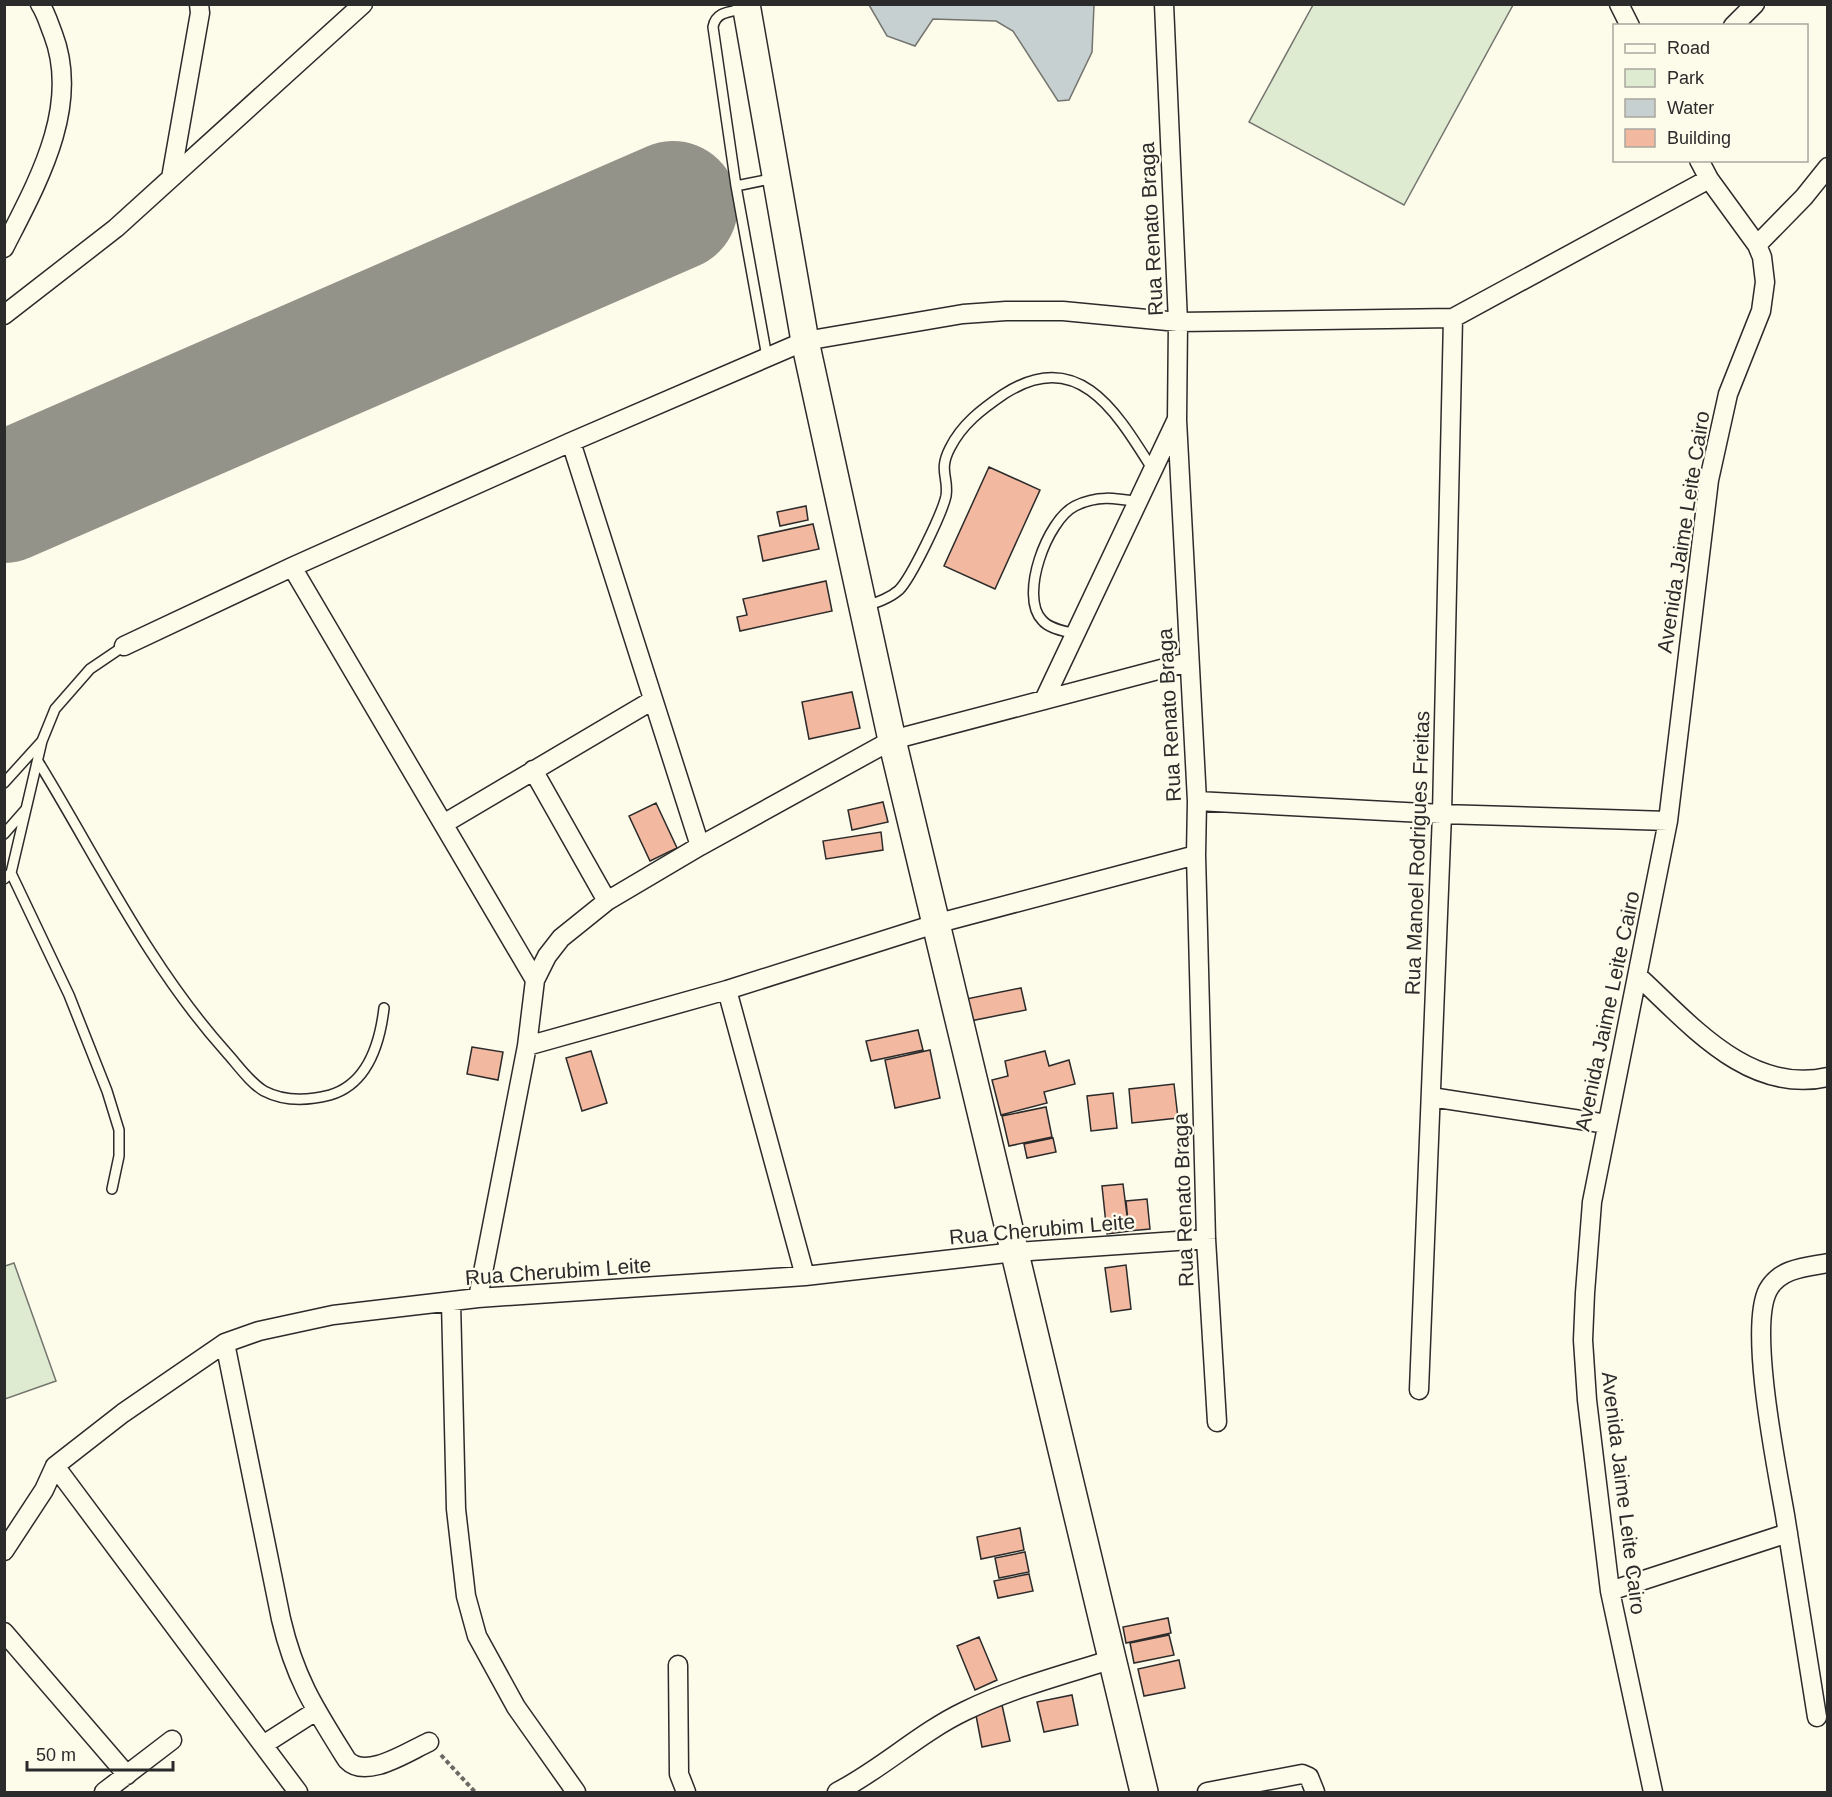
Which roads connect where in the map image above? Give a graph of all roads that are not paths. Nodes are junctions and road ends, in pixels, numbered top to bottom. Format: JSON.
{"nodes":[{"id":1,"x":40,"y":4,"type":"edge"},
{"id":2,"x":363,"y":4,"type":"edge"},
{"id":3,"x":1164,"y":4,"type":"edge"},
{"id":4,"x":1619,"y":4,"type":"edge"},
{"id":5,"x":1755,"y":4,"type":"edge"},
{"id":6,"x":203,"y":7,"type":"edge"},
{"id":7,"x":746,"y":7,"type":"edge"},
{"id":8,"x":1629,"y":24,"type":"edge"},
{"id":9,"x":1735,"y":24,"type":"edge"},
{"id":10,"x":1700,"y":162,"type":"edge"},
{"id":11,"x":1827,"y":167,"type":"edge"},
{"id":12,"x":171,"y":178,"type":"junction"},
{"id":13,"x":777,"y":178,"type":"junction"},
{"id":14,"x":1709,"y":179,"type":"junction"},
{"id":15,"x":736,"y":186,"type":"junction"},
{"id":16,"x":1757,"y":245,"type":"junction"},
{"id":17,"x":4,"y":248,"type":"edge"},
{"id":18,"x":4,"y":315,"type":"edge"},
{"id":19,"x":1453,"y":318,"type":"junction"},
{"id":20,"x":1178,"y":322,"type":"junction"},
{"id":21,"x":805,"y":341,"type":"junction"},
{"id":22,"x":767,"y":357,"type":"junction"},
{"id":23,"x":1177,"y":420,"type":"junction"},
{"id":24,"x":571,"y":442,"type":"junction"},
{"id":25,"x":1153,"y":470,"type":"junction"},
{"id":26,"x":1138,"y":502,"type":"junction"},
{"id":27,"x":292,"y":567,"type":"junction"},
{"id":28,"x":863,"y":607,"type":"junction"},
{"id":29,"x":1076,"y":634,"type":"junction"},
{"id":30,"x":124,"y":646,"type":"joint"},
{"id":31,"x":1188,"y":662,"type":"junction"},
{"id":32,"x":653,"y":700,"type":"junction"},
{"id":33,"x":1044,"y":700,"type":"junction"},
{"id":34,"x":892,"y":740,"type":"junction"},
{"id":35,"x":42,"y":741,"type":"junction"},
{"id":36,"x":39,"y":763,"type":"junction"},
{"id":37,"x":533,"y":770,"type":"junction"},
{"id":38,"x":4,"y":783,"type":"edge"},
{"id":39,"x":1197,"y":801,"type":"junction"},
{"id":40,"x":28,"y":807,"type":"junction"},
{"id":41,"x":1442,"y":814,"type":"junction"},
{"id":42,"x":1668,"y":821,"type":"junction"},
{"id":43,"x":444,"y":823,"type":"junction"},
{"id":44,"x":4,"y":834,"type":"edge"},
{"id":45,"x":700,"y":846,"type":"junction"},
{"id":46,"x":1196,"y":855,"type":"junction"},
{"id":47,"x":8,"y":876,"type":"edge"},
{"id":48,"x":607,"y":901,"type":"junction"},
{"id":49,"x":935,"y":924,"type":"junction"},
{"id":50,"x":1639,"y":977,"type":"junction"},
{"id":51,"x":535,"y":981,"type":"junction"},
{"id":52,"x":727,"y":990,"type":"junction"},
{"id":53,"x":384,"y":1008,"type":"dead end"},
{"id":54,"x":527,"y":1046,"type":"junction"},
{"id":55,"x":1827,"y":1077,"type":"edge"},
{"id":56,"x":1431,"y":1097,"type":"junction"},
{"id":57,"x":1606,"y":1124,"type":"junction"},
{"id":58,"x":112,"y":1189,"type":"dead end"},
{"id":59,"x":1206,"y":1239,"type":"junction"},
{"id":60,"x":1015,"y":1252,"type":"junction"},
{"id":61,"x":1827,"y":1263,"type":"edge"},
{"id":62,"x":805,"y":1276,"type":"junction"},
{"id":63,"x":478,"y":1298,"type":"junction"},
{"id":64,"x":451,"y":1302,"type":"junction"},
{"id":65,"x":225,"y":1343,"type":"junction"},
{"id":66,"x":1419,"y":1390,"type":"dead end"},
{"id":67,"x":1217,"y":1422,"type":"dead end"},
{"id":68,"x":55,"y":1466,"type":"junction"},
{"id":69,"x":1788,"y":1533,"type":"junction"},
{"id":70,"x":4,"y":1551,"type":"edge"},
{"id":71,"x":1610,"y":1591,"type":"junction"},
{"id":72,"x":4,"y":1632,"type":"edge"},
{"id":73,"x":1113,"y":1659,"type":"junction"},
{"id":74,"x":678,"y":1665,"type":"dead end"},
{"id":75,"x":316,"y":1711,"type":"junction"},
{"id":76,"x":1817,"y":1717,"type":"dead end"},
{"id":77,"x":172,"y":1740,"type":"dead end"},
{"id":78,"x":429,"y":1742,"type":"road end"},
{"id":79,"x":263,"y":1745,"type":"junction"},
{"id":80,"x":127,"y":1775,"type":"junction"},
{"id":81,"x":104,"y":1792,"type":"edge"},
{"id":82,"x":298,"y":1792,"type":"edge"},
{"id":83,"x":576,"y":1792,"type":"edge"},
{"id":84,"x":686,"y":1792,"type":"edge"},
{"id":85,"x":837,"y":1792,"type":"edge"},
{"id":86,"x":1144,"y":1792,"type":"edge"},
{"id":87,"x":1207,"y":1792,"type":"edge"},
{"id":88,"x":1315,"y":1792,"type":"edge"},
{"id":89,"x":1653,"y":1792,"type":"edge"}],
"edges":[{"from":1,"to":17,"type":"street"},
{"from":2,"to":12,"type":"street"},
{"from":3,"to":20,"type":"street","name":"Rua Renato Braga"},
{"from":4,"to":8,"type":"street"},
{"from":5,"to":9,"type":"street"},
{"from":6,"to":12,"type":"street"},
{"from":7,"to":13,"type":"main road"},
{"from":7,"to":15,"type":"lane"},
{"from":10,"to":14,"type":"street"},
{"from":11,"to":16,"type":"street"},
{"from":12,"to":18,"type":"street"},
{"from":13,"to":15,"type":"lane"},
{"from":13,"to":21,"type":"main road"},
{"from":14,"to":16,"type":"street"},
{"from":14,"to":19,"type":"street"},
{"from":15,"to":22,"type":"lane"},
{"from":16,"to":42,"type":"street","name":"Avenida Jaime Leite Cairo"},
{"from":19,"to":20,"type":"street"},
{"from":19,"to":41,"type":"street","name":"Rua Manoel Rodrigues Freitas"},
{"from":20,"to":21,"type":"street"},
{"from":20,"to":23,"type":"street","name":"Rua Renato Braga"},
{"from":21,"to":22,"type":"street"},
{"from":21,"to":28,"type":"main road"},
{"from":22,"to":24,"type":"street"},
{"from":23,"to":25,"type":"street"},
{"from":23,"to":31,"type":"street","name":"Rua Renato Braga"},
{"from":24,"to":27,"type":"street"},
{"from":24,"to":32,"type":"street"},
{"from":25,"to":26,"type":"street"},
{"from":25,"to":28,"type":"lane"},
{"from":26,"to":29,"type":"street"},
{"from":26,"to":29,"type":"lane"},
{"from":27,"to":30,"type":"street"},
{"from":27,"to":43,"type":"street"},
{"from":28,"to":34,"type":"main road"},
{"from":29,"to":33,"type":"street"},
{"from":30,"to":35,"type":"lane"},
{"from":31,"to":33,"type":"street"},
{"from":31,"to":39,"type":"street","name":"Rua Renato Braga"},
{"from":32,"to":37,"type":"street"},
{"from":32,"to":45,"type":"street"},
{"from":33,"to":34,"type":"street"},
{"from":34,"to":45,"type":"street"},
{"from":34,"to":49,"type":"main road"},
{"from":35,"to":36,"type":"lane"},
{"from":35,"to":38,"type":"lane"},
{"from":36,"to":40,"type":"lane"},
{"from":36,"to":53,"type":"lane"},
{"from":37,"to":43,"type":"street"},
{"from":37,"to":48,"type":"street"},
{"from":39,"to":41,"type":"street"},
{"from":39,"to":46,"type":"street","name":"Rua Renato Braga"},
{"from":40,"to":44,"type":"lane"},
{"from":40,"to":47,"type":"lane"},
{"from":41,"to":42,"type":"street"},
{"from":41,"to":56,"type":"street","name":"Rua Manoel Rodrigues Freitas"},
{"from":42,"to":50,"type":"street","name":"Avenida Jaime Leite Cairo"},
{"from":43,"to":51,"type":"street"},
{"from":45,"to":48,"type":"street"},
{"from":46,"to":49,"type":"street"},
{"from":46,"to":59,"type":"street","name":"Rua Renato Braga"},
{"from":47,"to":58,"type":"lane"},
{"from":48,"to":51,"type":"street"},
{"from":49,"to":52,"type":"street"},
{"from":49,"to":60,"type":"main road"},
{"from":50,"to":55,"type":"street"},
{"from":50,"to":57,"type":"street","name":"Avenida Jaime Leite Cairo"},
{"from":51,"to":54,"type":"street"},
{"from":52,"to":54,"type":"street"},
{"from":52,"to":62,"type":"street"},
{"from":54,"to":63,"type":"street"},
{"from":56,"to":57,"type":"street"},
{"from":56,"to":66,"type":"street","name":"Rua Manoel Rodrigues Freitas"},
{"from":57,"to":71,"type":"street","name":"Avenida Jaime Leite Cairo"},
{"from":59,"to":60,"type":"street","name":"Rua Cherubim Leite"},
{"from":59,"to":67,"type":"street","name":"Rua Renato Braga"},
{"from":60,"to":62,"type":"street","name":"Rua Cherubim Leite"},
{"from":60,"to":73,"type":"main road"},
{"from":61,"to":69,"type":"street"},
{"from":62,"to":63,"type":"street","name":"Rua Cherubim Leite"},
{"from":63,"to":64,"type":"street","name":"Rua Cherubim Leite"},
{"from":64,"to":65,"type":"street","name":"Rua Cherubim Leite"},
{"from":64,"to":83,"type":"street"},
{"from":65,"to":68,"type":"street","name":"Rua Cherubim Leite"},
{"from":65,"to":75,"type":"street"},
{"from":68,"to":70,"type":"street","name":"Rua Cherubim Leite"},
{"from":68,"to":79,"type":"street"},
{"from":69,"to":71,"type":"street"},
{"from":69,"to":76,"type":"street"},
{"from":71,"to":89,"type":"street","name":"Avenida Jaime Leite Cairo"},
{"from":72,"to":80,"type":"street"},
{"from":73,"to":85,"type":"street"},
{"from":73,"to":86,"type":"main road"},
{"from":74,"to":84,"type":"street"},
{"from":75,"to":78,"type":"street"},
{"from":75,"to":79,"type":"street"},
{"from":77,"to":80,"type":"street"},
{"from":79,"to":82,"type":"street"},
{"from":80,"to":81,"type":"street"},
{"from":87,"to":88,"type":"street"}]}
